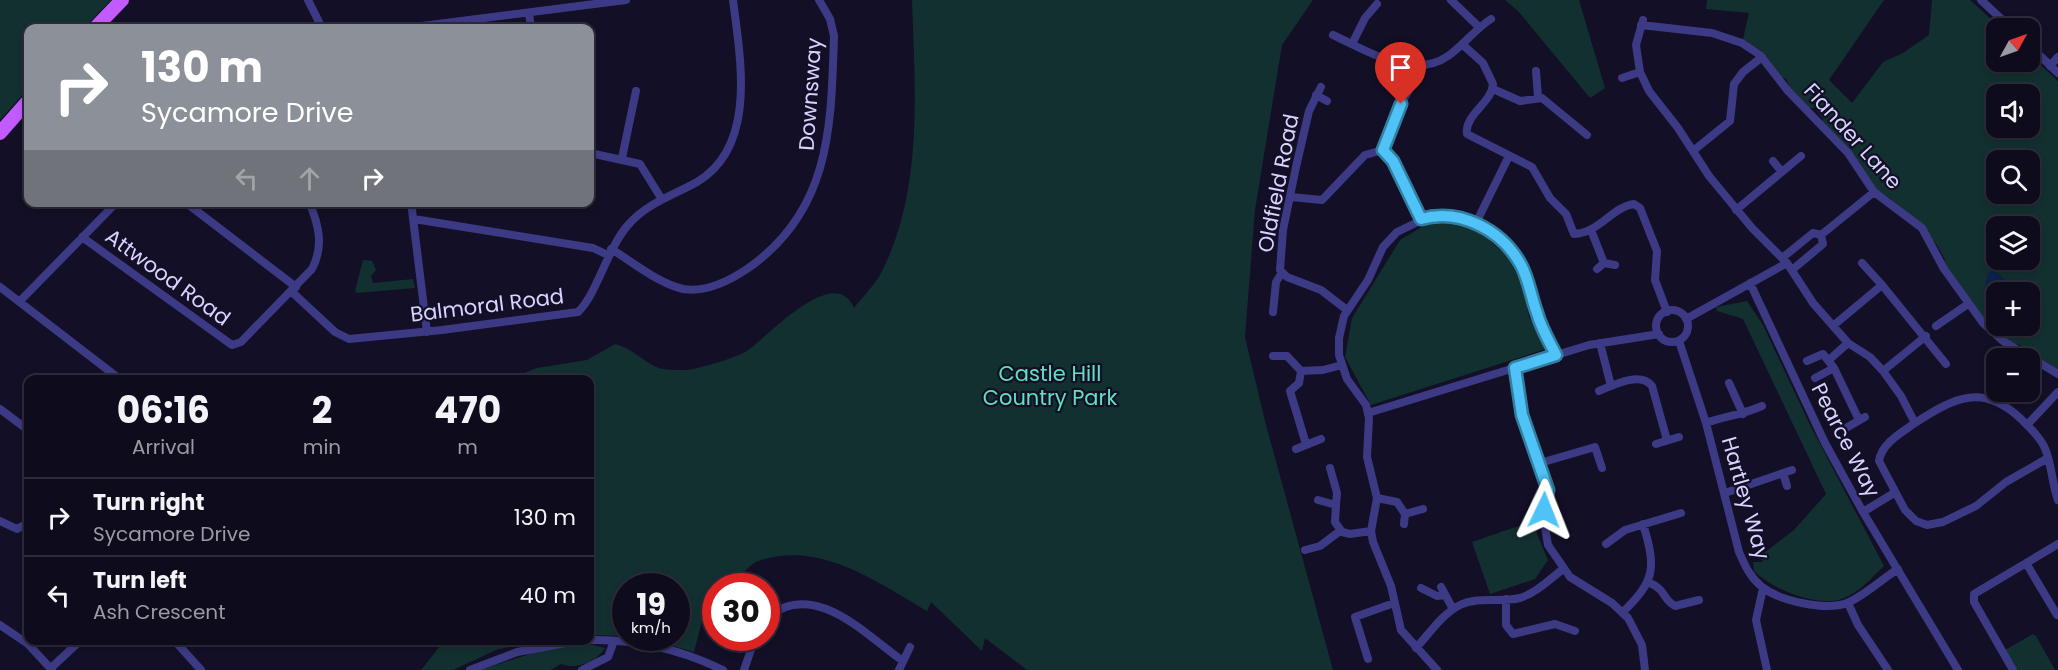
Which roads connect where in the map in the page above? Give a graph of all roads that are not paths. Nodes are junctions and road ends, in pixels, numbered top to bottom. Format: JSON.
{"nodes":[{"id":1,"x":122,"y":0,"type":"edge"},
{"id":2,"x":308,"y":0,"type":"edge"},
{"id":3,"x":626,"y":0,"type":"edge"},
{"id":4,"x":733,"y":0,"type":"edge"},
{"id":5,"x":819,"y":0,"type":"edge"},
{"id":6,"x":1451,"y":0,"type":"edge"},
{"id":7,"x":1981,"y":0,"type":"edge"},
{"id":8,"x":1377,"y":3,"type":"dead end"},
{"id":9,"x":529,"y":13,"type":"junction"},
{"id":10,"x":2000,"y":18,"type":"edge"},
{"id":11,"x":1491,"y":19,"type":"dead end"},
{"id":12,"x":102,"y":24,"type":"edge"},
{"id":13,"x":320,"y":24,"type":"edge"},
{"id":14,"x":439,"y":24,"type":"edge"},
{"id":15,"x":530,"y":24,"type":"edge"},
{"id":16,"x":1479,"y":27,"type":"junction"},
{"id":17,"x":1333,"y":35,"type":"dead end"},
{"id":18,"x":1352,"y":44,"type":"junction"},
{"id":19,"x":1462,"y":44,"type":"junction"},
{"id":20,"x":2040,"y":56,"type":"edge"},
{"id":21,"x":1762,"y":57,"type":"junction"},
{"id":22,"x":2058,"y":57,"type":"edge"},
{"id":23,"x":1416,"y":65,"type":"junction"},
{"id":24,"x":2050,"y":66,"type":"junction"},
{"id":25,"x":1536,"y":71,"type":"dead end"},
{"id":26,"x":1640,"y":72,"type":"junction"},
{"id":27,"x":2058,"y":73,"type":"edge"},
{"id":28,"x":1622,"y":78,"type":"dead end"},
{"id":29,"x":1493,"y":89,"type":"junction"},
{"id":30,"x":636,"y":91,"type":"dead end"},
{"id":31,"x":1538,"y":97,"type":"junction"},
{"id":32,"x":1327,"y":101,"type":"dead end"},
{"id":33,"x":24,"y":106,"type":"edge"},
{"id":34,"x":0,"y":133,"type":"edge"},
{"id":35,"x":1587,"y":135,"type":"dead end"},
{"id":36,"x":1383,"y":150,"type":"junction"},
{"id":37,"x":1693,"y":151,"type":"junction"},
{"id":38,"x":594,"y":154,"type":"edge"},
{"id":39,"x":1509,"y":156,"type":"junction"},
{"id":40,"x":1801,"y":156,"type":"dead end"},
{"id":41,"x":622,"y":158,"type":"junction"},
{"id":42,"x":1773,"y":161,"type":"dead end"},
{"id":43,"x":1782,"y":172,"type":"junction"},
{"id":44,"x":1874,"y":192,"type":"junction"},
{"id":45,"x":1291,"y":197,"type":"junction"},
{"id":46,"x":661,"y":198,"type":"junction"},
{"id":47,"x":112,"y":207,"type":"edge"},
{"id":48,"x":191,"y":207,"type":"edge"},
{"id":49,"x":311,"y":207,"type":"edge"},
{"id":50,"x":412,"y":207,"type":"edge"},
{"id":51,"x":1736,"y":210,"type":"junction"},
{"id":52,"x":414,"y":219,"type":"junction"},
{"id":53,"x":1421,"y":219,"type":"junction"},
{"id":54,"x":1476,"y":223,"type":"junction"},
{"id":55,"x":1591,"y":230,"type":"junction"},
{"id":56,"x":1821,"y":235,"type":"junction"},
{"id":57,"x":82,"y":237,"type":"junction"},
{"id":58,"x":610,"y":252,"type":"junction"},
{"id":59,"x":1862,"y":263,"type":"dead end"},
{"id":60,"x":1787,"y":264,"type":"junction"},
{"id":61,"x":1615,"y":265,"type":"dead end"},
{"id":62,"x":1281,"y":274,"type":"junction"},
{"id":63,"x":1750,"y":284,"type":"junction"},
{"id":64,"x":1882,"y":285,"type":"junction"},
{"id":65,"x":0,"y":287,"type":"edge"},
{"id":66,"x":294,"y":289,"type":"junction"},
{"id":67,"x":20,"y":301,"type":"junction"},
{"id":68,"x":1968,"y":304,"type":"junction"},
{"id":69,"x":1347,"y":310,"type":"junction"},
{"id":70,"x":1273,"y":312,"type":"dead end"},
{"id":71,"x":1667,"y":312,"type":"junction"},
{"id":72,"x":1686,"y":319,"type":"junction"},
{"id":73,"x":1834,"y":325,"type":"junction"},
{"id":74,"x":1936,"y":326,"type":"dead end"},
{"id":75,"x":427,"y":332,"type":"junction"},
{"id":76,"x":1659,"y":334,"type":"junction"},
{"id":77,"x":1926,"y":336,"type":"junction"},
{"id":78,"x":1679,"y":340,"type":"junction"},
{"id":79,"x":1600,"y":343,"type":"junction"},
{"id":80,"x":1848,"y":343,"type":"junction"},
{"id":81,"x":1556,"y":355,"type":"junction"},
{"id":82,"x":1273,"y":356,"type":"dead end"},
{"id":83,"x":1830,"y":359,"type":"junction"},
{"id":84,"x":1807,"y":361,"type":"dead end"},
{"id":85,"x":1946,"y":364,"type":"dead end"},
{"id":86,"x":1342,"y":365,"type":"junction"},
{"id":87,"x":1515,"y":368,"type":"junction"},
{"id":88,"x":1834,"y":368,"type":"junction"},
{"id":89,"x":1301,"y":371,"type":"junction"},
{"id":90,"x":1883,"y":371,"type":"junction"},
{"id":91,"x":2058,"y":374,"type":"edge"},
{"id":92,"x":115,"y":375,"type":"edge"},
{"id":93,"x":1815,"y":378,"type":"dead end"},
{"id":94,"x":1729,"y":383,"type":"dead end"},
{"id":95,"x":1611,"y":386,"type":"junction"},
{"id":96,"x":1599,"y":391,"type":"dead end"},
{"id":97,"x":2058,"y":393,"type":"edge"},
{"id":98,"x":1762,"y":406,"type":"dead end"},
{"id":99,"x":0,"y":409,"type":"edge"},
{"id":100,"x":1368,"y":413,"type":"junction"},
{"id":101,"x":1743,"y":414,"type":"junction"},
{"id":102,"x":1706,"y":423,"type":"junction"},
{"id":103,"x":1915,"y":423,"type":"junction"},
{"id":104,"x":2027,"y":425,"type":"junction"},
{"id":105,"x":24,"y":427,"type":"edge"},
{"id":106,"x":1846,"y":428,"type":"dead end"},
{"id":107,"x":1679,"y":437,"type":"dead end"},
{"id":108,"x":1321,"y":439,"type":"dead end"},
{"id":109,"x":1667,"y":440,"type":"junction"},
{"id":110,"x":1306,"y":444,"type":"junction"},
{"id":111,"x":1656,"y":444,"type":"dead end"},
{"id":112,"x":1296,"y":449,"type":"dead end"},
{"id":113,"x":2048,"y":458,"type":"junction"},
{"id":114,"x":1540,"y":463,"type":"junction"},
{"id":115,"x":1330,"y":468,"type":"dead end"},
{"id":116,"x":1602,"y":468,"type":"dead end"},
{"id":117,"x":1792,"y":470,"type":"dead end"},
{"id":118,"x":1783,"y":473,"type":"junction"},
{"id":119,"x":1787,"y":486,"type":"dead end"},
{"id":120,"x":1725,"y":493,"type":"junction"},
{"id":121,"x":1894,"y":493,"type":"junction"},
{"id":122,"x":1377,"y":498,"type":"junction"},
{"id":123,"x":1318,"y":500,"type":"dead end"},
{"id":124,"x":2058,"y":500,"type":"edge"},
{"id":125,"x":1336,"y":505,"type":"junction"},
{"id":126,"x":1423,"y":509,"type":"dead end"},
{"id":127,"x":1863,"y":512,"type":"junction"},
{"id":128,"x":1682,"y":513,"type":"dead end"},
{"id":129,"x":1405,"y":514,"type":"junction"},
{"id":130,"x":0,"y":521,"type":"edge"},
{"id":131,"x":1404,"y":524,"type":"dead end"},
{"id":132,"x":1642,"y":524,"type":"junction"},
{"id":133,"x":24,"y":525,"type":"edge"},
{"id":134,"x":1340,"y":531,"type":"junction"},
{"id":135,"x":1371,"y":531,"type":"junction"},
{"id":136,"x":1606,"y":544,"type":"dead end"},
{"id":137,"x":2058,"y":544,"type":"edge"},
{"id":138,"x":1305,"y":550,"type":"dead end"},
{"id":139,"x":2026,"y":563,"type":"junction"},
{"id":140,"x":1563,"y":569,"type":"junction"},
{"id":141,"x":1898,"y":569,"type":"junction"},
{"id":142,"x":1648,"y":582,"type":"junction"},
{"id":143,"x":1421,"y":588,"type":"dead end"},
{"id":144,"x":1763,"y":588,"type":"junction"},
{"id":145,"x":1506,"y":599,"type":"junction"},
{"id":146,"x":1699,"y":600,"type":"dead end"},
{"id":147,"x":1394,"y":603,"type":"junction"},
{"id":148,"x":1848,"y":603,"type":"junction"},
{"id":149,"x":780,"y":609,"type":"edge"},
{"id":150,"x":1453,"y":609,"type":"junction"},
{"id":151,"x":1623,"y":612,"type":"junction"},
{"id":152,"x":2057,"y":615,"type":"edge"},
{"id":153,"x":0,"y":625,"type":"edge"},
{"id":154,"x":1575,"y":631,"type":"dead end"},
{"id":155,"x":594,"y":640,"type":"edge"},
{"id":156,"x":24,"y":641,"type":"edge"},
{"id":157,"x":612,"y":641,"type":"edge"},
{"id":158,"x":29,"y":645,"type":"edge"},
{"id":159,"x":76,"y":645,"type":"edge"},
{"id":160,"x":178,"y":645,"type":"edge"},
{"id":161,"x":548,"y":645,"type":"edge"},
{"id":162,"x":612,"y":646,"type":"edge"},
{"id":163,"x":910,"y":647,"type":"dead end"},
{"id":164,"x":1416,"y":648,"type":"junction"},
{"id":165,"x":671,"y":651,"type":"edge"},
{"id":166,"x":751,"y":651,"type":"edge"},
{"id":167,"x":1368,"y":659,"type":"dead end"},
{"id":168,"x":700,"y":666,"type":"edge"},
{"id":169,"x":901,"y":666,"type":"edge"},
{"id":170,"x":51,"y":669,"type":"edge"},
{"id":171,"x":201,"y":670,"type":"edge"},
{"id":172,"x":470,"y":670,"type":"edge"},
{"id":173,"x":582,"y":670,"type":"edge"},
{"id":174,"x":723,"y":670,"type":"edge"},
{"id":175,"x":744,"y":670,"type":"edge"},
{"id":176,"x":1437,"y":670,"type":"edge"},
{"id":177,"x":1645,"y":670,"type":"edge"},
{"id":178,"x":1767,"y":670,"type":"edge"},
{"id":179,"x":1888,"y":670,"type":"edge"},
{"id":180,"x":1958,"y":670,"type":"edge"},
{"id":181,"x":2012,"y":670,"type":"edge"}],
"edges":[{"from":1,"to":12,"type":"main road"},
{"from":2,"to":13,"type":"street"},
{"from":3,"to":9,"type":"street"},
{"from":4,"to":46,"type":"street","name":"Balmoral Road"},
{"from":5,"to":58,"type":"street","name":"Downsway"},
{"from":6,"to":16,"type":"street"},
{"from":7,"to":10,"type":"street"},
{"from":8,"to":18,"type":"street"},
{"from":9,"to":14,"type":"street"},
{"from":9,"to":15,"type":"street"},
{"from":11,"to":16,"type":"street"},
{"from":16,"to":19,"type":"street"},
{"from":17,"to":18,"type":"street"},
{"from":18,"to":23,"type":"street"},
{"from":19,"to":23,"type":"street"},
{"from":19,"to":29,"type":"street"},
{"from":20,"to":24,"type":"street"},
{"from":21,"to":26,"type":"street","name":"Fiander Lane"},
{"from":21,"to":37,"type":"street"},
{"from":21,"to":44,"type":"street","name":"Fiander Lane"},
{"from":22,"to":24,"type":"street"},
{"from":23,"to":36,"type":"street"},
{"from":24,"to":27,"type":"street"},
{"from":25,"to":31,"type":"street"},
{"from":26,"to":28,"type":"street"},
{"from":26,"to":37,"type":"street"},
{"from":29,"to":31,"type":"street"},
{"from":29,"to":39,"type":"street"},
{"from":30,"to":41,"type":"street"},
{"from":31,"to":35,"type":"street"},
{"from":32,"to":45,"type":"street","name":"Oldfield Road"},
{"from":33,"to":34,"type":"main road"},
{"from":36,"to":45,"type":"street"},
{"from":36,"to":53,"type":"street"},
{"from":37,"to":51,"type":"street"},
{"from":38,"to":41,"type":"street"},
{"from":39,"to":54,"type":"street"},
{"from":39,"to":55,"type":"street"},
{"from":40,"to":43,"type":"street"},
{"from":41,"to":46,"type":"street"},
{"from":42,"to":43,"type":"street"},
{"from":43,"to":51,"type":"street"},
{"from":44,"to":56,"type":"street"},
{"from":44,"to":68,"type":"street","name":"Fiander Lane"},
{"from":45,"to":62,"type":"street","name":"Oldfield Road"},
{"from":46,"to":58,"type":"street","name":"Balmoral Road"},
{"from":47,"to":57,"type":"street"},
{"from":48,"to":66,"type":"street","name":"Balmoral Road"},
{"from":49,"to":66,"type":"street"},
{"from":50,"to":52,"type":"street"},
{"from":51,"to":60,"type":"street"},
{"from":52,"to":58,"type":"street","name":"Downsway"},
{"from":52,"to":75,"type":"street"},
{"from":53,"to":54,"type":"street"},
{"from":53,"to":69,"type":"street"},
{"from":54,"to":81,"type":"street"},
{"from":55,"to":61,"type":"street"},
{"from":55,"to":71,"type":"street"},
{"from":56,"to":60,"type":"street"},
{"from":56,"to":60,"type":"street"},
{"from":57,"to":66,"type":"street","name":"Attwood Road"},
{"from":57,"to":67,"type":"street"},
{"from":58,"to":75,"type":"street","name":"Balmoral Road"},
{"from":59,"to":64,"type":"street"},
{"from":60,"to":63,"type":"street"},
{"from":60,"to":73,"type":"street"},
{"from":62,"to":69,"type":"street","name":"Oldfield Road"},
{"from":62,"to":70,"type":"street"},
{"from":63,"to":72,"type":"street"},
{"from":63,"to":127,"type":"street","name":"Pearce Way"},
{"from":64,"to":73,"type":"street"},
{"from":64,"to":77,"type":"street"},
{"from":65,"to":67,"type":"street"},
{"from":66,"to":75,"type":"street","name":"Balmoral Road"},
{"from":67,"to":92,"type":"street"},
{"from":68,"to":74,"type":"street"},
{"from":68,"to":91,"type":"street","name":"Fiander Lane"},
{"from":69,"to":86,"type":"street"},
{"from":71,"to":72,"type":"street"},
{"from":71,"to":76,"type":"street"},
{"from":72,"to":78,"type":"street"},
{"from":73,"to":80,"type":"street"},
{"from":76,"to":78,"type":"street"},
{"from":76,"to":79,"type":"street"},
{"from":77,"to":85,"type":"street"},
{"from":77,"to":90,"type":"street"},
{"from":78,"to":102,"type":"street","name":"Hartley Way"},
{"from":79,"to":81,"type":"street"},
{"from":79,"to":95,"type":"street"},
{"from":80,"to":83,"type":"street"},
{"from":80,"to":90,"type":"street"},
{"from":81,"to":87,"type":"street"},
{"from":82,"to":89,"type":"street"},
{"from":83,"to":84,"type":"street"},
{"from":83,"to":88,"type":"street"},
{"from":86,"to":89,"type":"street"},
{"from":86,"to":100,"type":"street"},
{"from":87,"to":100,"type":"street"},
{"from":87,"to":114,"type":"street"},
{"from":88,"to":93,"type":"street"},
{"from":88,"to":106,"type":"street"},
{"from":89,"to":110,"type":"street"},
{"from":90,"to":103,"type":"street"},
{"from":94,"to":101,"type":"street"},
{"from":95,"to":96,"type":"street"},
{"from":95,"to":109,"type":"street"},
{"from":97,"to":104,"type":"street"},
{"from":98,"to":101,"type":"street"},
{"from":99,"to":105,"type":"street"},
{"from":100,"to":122,"type":"street"},
{"from":101,"to":102,"type":"street"},
{"from":102,"to":120,"type":"street","name":"Hartley Way"},
{"from":103,"to":104,"type":"street"},
{"from":103,"to":121,"type":"street"},
{"from":104,"to":113,"type":"street"},
{"from":107,"to":109,"type":"street"},
{"from":108,"to":110,"type":"street"},
{"from":109,"to":111,"type":"street"},
{"from":110,"to":112,"type":"street"},
{"from":113,"to":121,"type":"street"},
{"from":113,"to":124,"type":"street"},
{"from":114,"to":116,"type":"street"},
{"from":114,"to":140,"type":"street"},
{"from":115,"to":125,"type":"street"},
{"from":117,"to":118,"type":"street"},
{"from":118,"to":119,"type":"street"},
{"from":118,"to":120,"type":"street"},
{"from":120,"to":144,"type":"street","name":"Hartley Way"},
{"from":121,"to":127,"type":"street"},
{"from":122,"to":129,"type":"street"},
{"from":122,"to":135,"type":"street"},
{"from":123,"to":125,"type":"street"},
{"from":125,"to":134,"type":"street"},
{"from":126,"to":129,"type":"street"},
{"from":127,"to":141,"type":"street","name":"Pearce Way"},
{"from":128,"to":132,"type":"street"},
{"from":129,"to":131,"type":"street"},
{"from":130,"to":133,"type":"street"},
{"from":132,"to":136,"type":"street"},
{"from":132,"to":142,"type":"street"},
{"from":134,"to":135,"type":"street"},
{"from":134,"to":138,"type":"street"},
{"from":135,"to":147,"type":"street"},
{"from":137,"to":139,"type":"street"},
{"from":139,"to":152,"type":"street"},
{"from":139,"to":181,"type":"street"},
{"from":140,"to":145,"type":"street"},
{"from":140,"to":151,"type":"street"},
{"from":141,"to":148,"type":"street","name":"Hartley Way"},
{"from":141,"to":180,"type":"street","name":"Pearce Way"},
{"from":142,"to":146,"type":"street"},
{"from":142,"to":151,"type":"street"},
{"from":143,"to":150,"type":"street"},
{"from":144,"to":148,"type":"street","name":"Hartley Way"},
{"from":144,"to":178,"type":"street"},
{"from":145,"to":150,"type":"street"},
{"from":145,"to":154,"type":"street"},
{"from":147,"to":164,"type":"street"},
{"from":147,"to":167,"type":"street"},
{"from":148,"to":179,"type":"street"},
{"from":149,"to":169,"type":"street"},
{"from":150,"to":164,"type":"street"},
{"from":151,"to":177,"type":"street"},
{"from":153,"to":156,"type":"street"},
{"from":155,"to":157,"type":"street"},
{"from":158,"to":170,"type":"street"},
{"from":159,"to":170,"type":"street"},
{"from":160,"to":171,"type":"street"},
{"from":161,"to":172,"type":"street"},
{"from":162,"to":173,"type":"street"},
{"from":163,"to":169,"type":"street"},
{"from":164,"to":176,"type":"street"},
{"from":165,"to":168,"type":"street"},
{"from":166,"to":175,"type":"street"},
{"from":168,"to":174,"type":"street"}]}
